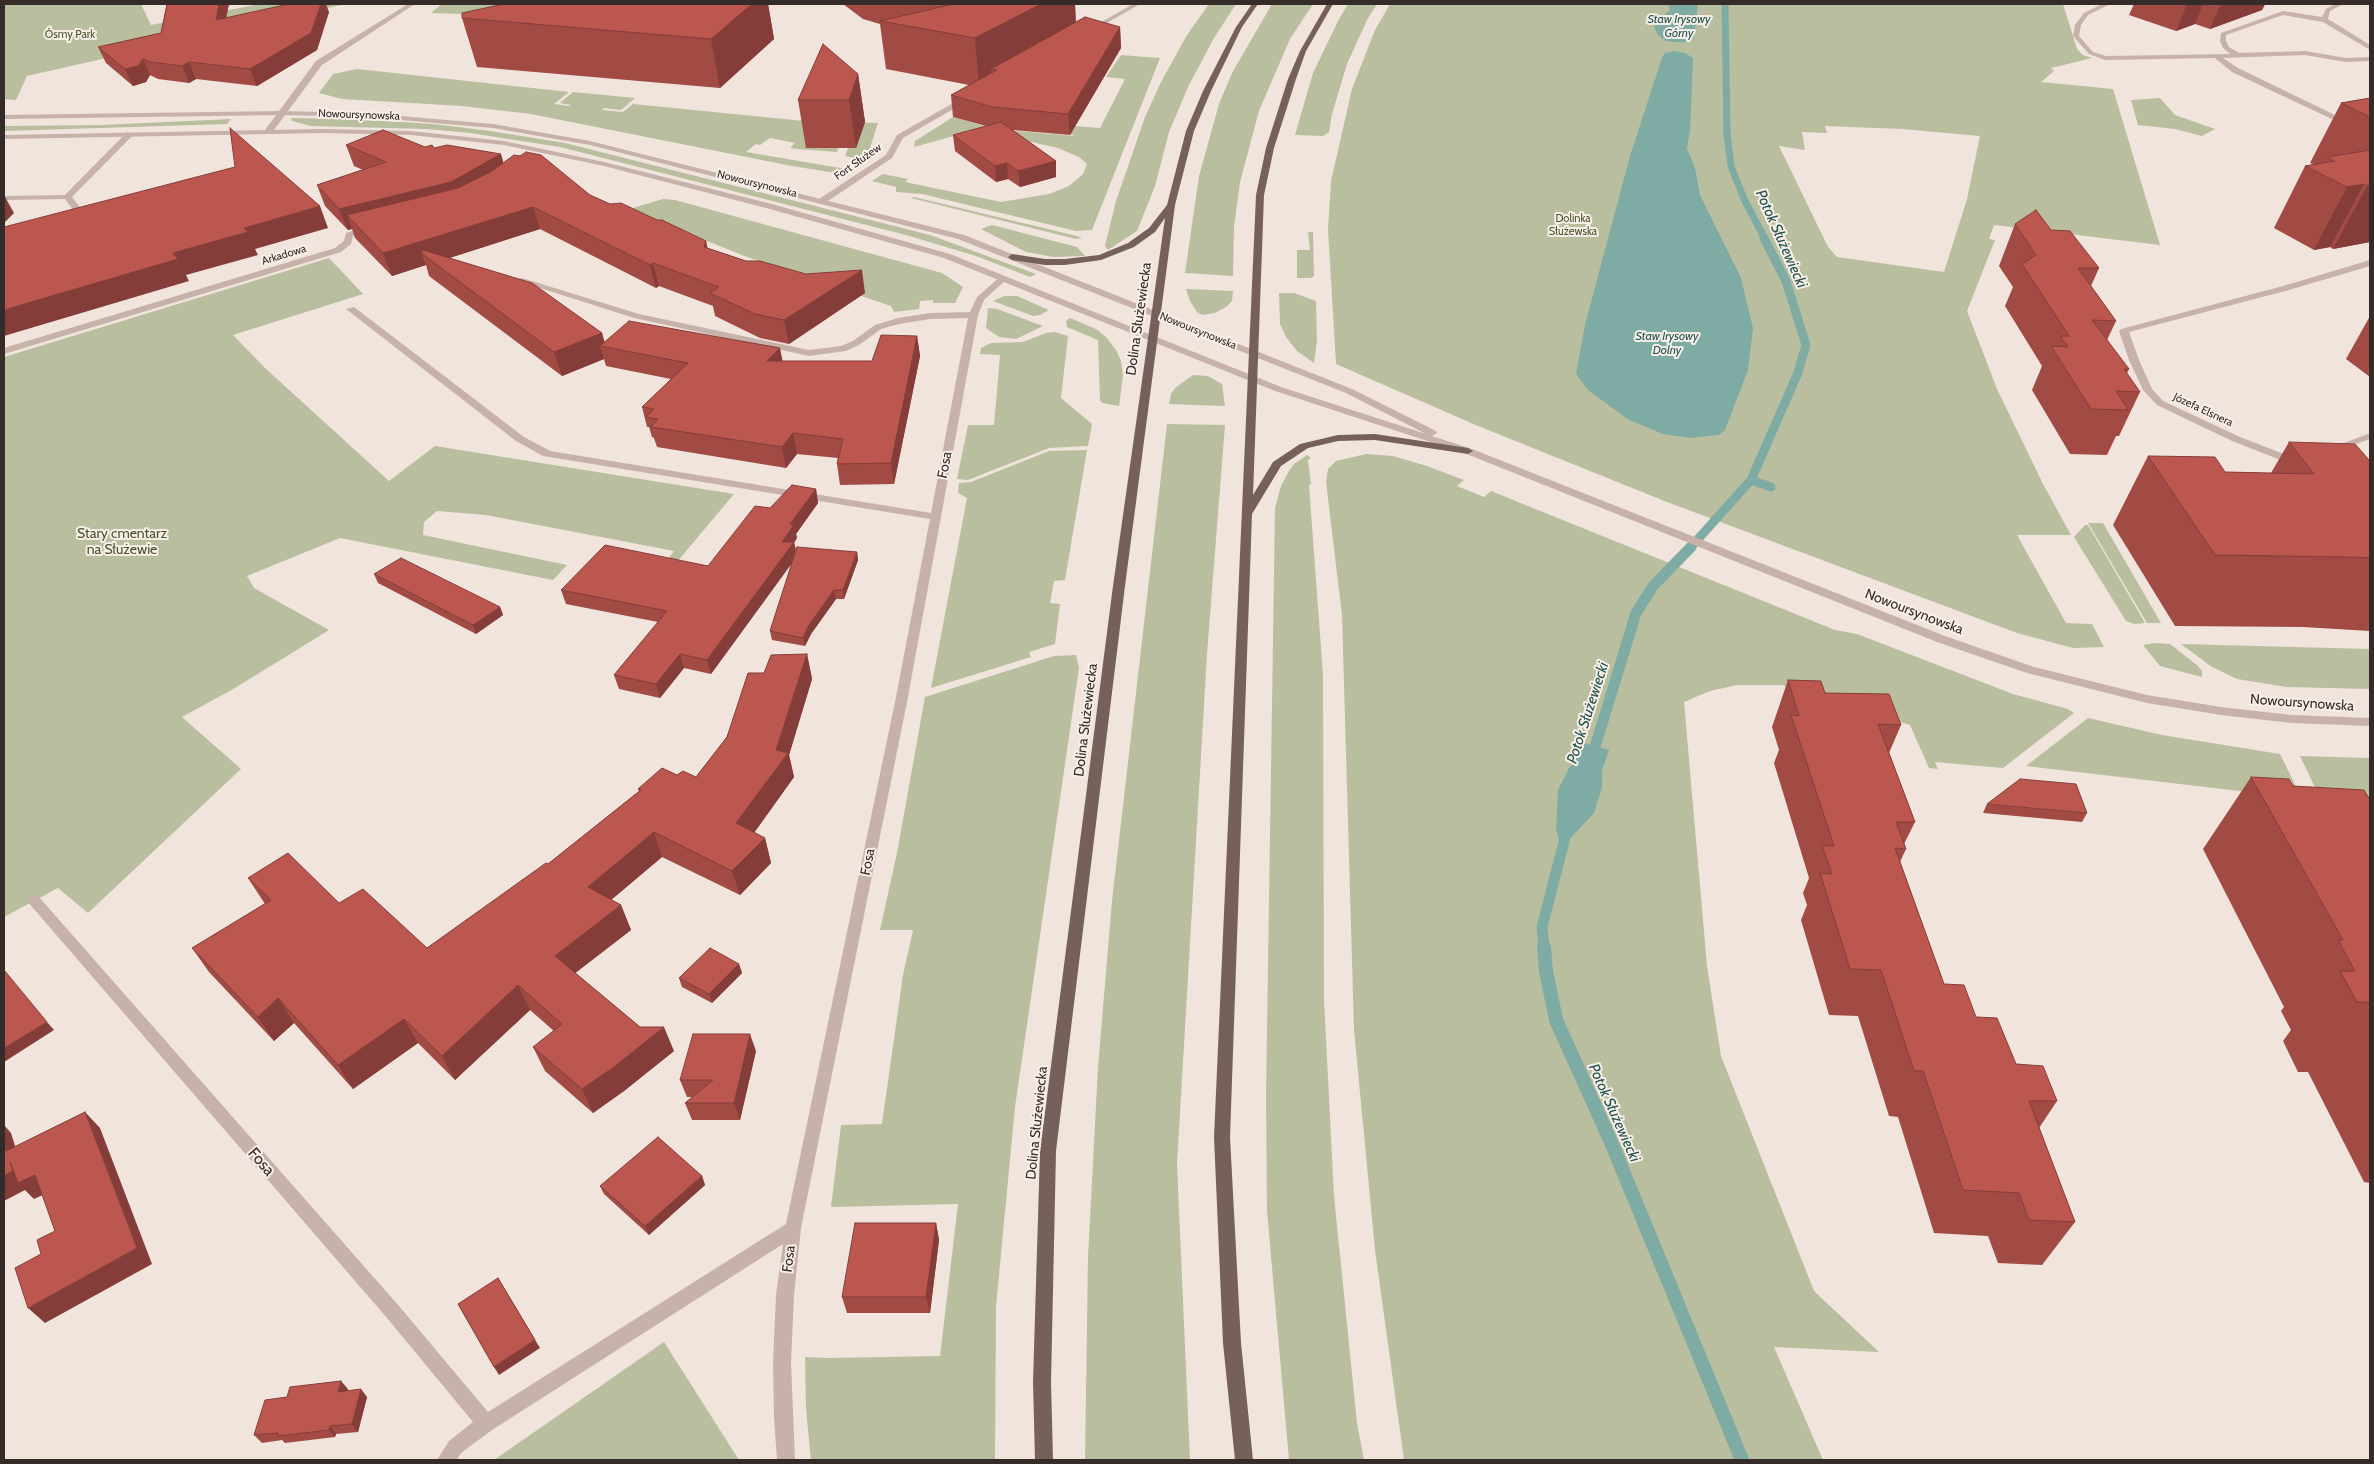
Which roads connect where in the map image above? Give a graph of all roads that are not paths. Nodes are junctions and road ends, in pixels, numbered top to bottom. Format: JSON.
{"nodes":[{"id":1,"x":412,"y":4,"type":"edge"},
{"id":2,"x":1137,"y":4,"type":"edge"},
{"id":3,"x":1255,"y":4,"type":"edge"},
{"id":4,"x":1330,"y":4,"type":"edge"},
{"id":5,"x":2107,"y":4,"type":"edge"},
{"id":6,"x":2340,"y":4,"type":"edge"},
{"id":7,"x":2325,"y":20,"type":"junction"},
{"id":8,"x":1084,"y":33,"type":"edge"},
{"id":9,"x":2370,"y":48,"type":"edge"},
{"id":10,"x":2236,"y":55,"type":"junction"},
{"id":11,"x":2216,"y":56,"type":"junction"},
{"id":12,"x":2370,"y":59,"type":"edge"},
{"id":13,"x":975,"y":94,"type":"edge"},
{"id":14,"x":281,"y":113,"type":"junction"},
{"id":15,"x":4,"y":117,"type":"edge"},
{"id":16,"x":268,"y":132,"type":"junction"},
{"id":17,"x":130,"y":134,"type":"junction"},
{"id":18,"x":2370,"y":135,"type":"edge"},
{"id":19,"x":4,"y":137,"type":"edge"},
{"id":20,"x":551,"y":151,"type":"junction"},
{"id":21,"x":537,"y":160,"type":"edge"},
{"id":22,"x":67,"y":196,"type":"junction"},
{"id":23,"x":4,"y":198,"type":"edge"},
{"id":24,"x":822,"y":201,"type":"junction"},
{"id":25,"x":1170,"y":205,"type":"junction"},
{"id":26,"x":57,"y":225,"type":"edge"},
{"id":27,"x":380,"y":227,"type":"edge"},
{"id":28,"x":1012,"y":257,"type":"junction"},
{"id":29,"x":2370,"y":263,"type":"edge"},
{"id":30,"x":510,"y":278,"type":"edge"},
{"id":31,"x":1004,"y":278,"type":"junction"},
{"id":32,"x":351,"y":309,"type":"dead end"},
{"id":33,"x":1156,"y":314,"type":"junction"},
{"id":34,"x":973,"y":315,"type":"junction"},
{"id":35,"x":1152,"y":339,"type":"junction"},
{"id":36,"x":4,"y":351,"type":"edge"},
{"id":37,"x":1252,"y":353,"type":"junction"},
{"id":38,"x":1252,"y":379,"type":"junction"},
{"id":39,"x":2370,"y":436,"type":"edge"},
{"id":40,"x":1468,"y":451,"type":"junction"},
{"id":41,"x":1246,"y":515,"type":"junction"},
{"id":42,"x":936,"y":517,"type":"junction"},
{"id":43,"x":2370,"y":722,"type":"edge"},
{"id":44,"x":34,"y":901,"type":"dead end"},
{"id":45,"x":793,"y":1228,"type":"junction"},
{"id":46,"x":486,"y":1424,"type":"junction"},
{"id":47,"x":446,"y":1460,"type":"edge"},
{"id":48,"x":786,"y":1460,"type":"edge"},
{"id":49,"x":1044,"y":1460,"type":"edge"},
{"id":50,"x":1244,"y":1460,"type":"edge"}],
"edges":[{"from":1,"to":14,"type":"street"},
{"from":2,"to":8,"type":"street"},
{"from":3,"to":25,"type":"main road","name":"Dolina Służewiecka"},
{"from":4,"to":37,"type":"main road"},
{"from":5,"to":11,"type":"street"},
{"from":6,"to":7,"type":"street"},
{"from":7,"to":9,"type":"street"},
{"from":7,"to":10,"type":"street"},
{"from":10,"to":11,"type":"street"},
{"from":10,"to":12,"type":"street"},
{"from":11,"to":18,"type":"street"},
{"from":13,"to":24,"type":"street","name":"Fort Służew"},
{"from":14,"to":15,"type":"street","name":"Nowoursynowska"},
{"from":14,"to":16,"type":"street"},
{"from":14,"to":24,"type":"street","name":"Nowoursynowska"},
{"from":16,"to":17,"type":"street","name":"Nowoursynowska"},
{"from":16,"to":20,"type":"street","name":"Nowoursynowska"},
{"from":17,"to":19,"type":"street","name":"Nowoursynowska"},
{"from":17,"to":22,"type":"street"},
{"from":20,"to":21,"type":"street"},
{"from":20,"to":31,"type":"street","name":"Nowoursynowska"},
{"from":22,"to":23,"type":"street"},
{"from":22,"to":26,"type":"street"},
{"from":24,"to":28,"type":"street","name":"Nowoursynowska"},
{"from":25,"to":28,"type":"main road"},
{"from":25,"to":33,"type":"main road","name":"Dolina Służewiecka"},
{"from":27,"to":36,"type":"street","name":"Arkadowa"},
{"from":28,"to":33,"type":"street","name":"Nowoursynowska"},
{"from":29,"to":39,"type":"street","name":"Józefa Elsnera"},
{"from":30,"to":34,"type":"street"},
{"from":31,"to":34,"type":"street","name":"Fosa"},
{"from":31,"to":35,"type":"street","name":"Nowoursynowska"},
{"from":32,"to":42,"type":"street"},
{"from":33,"to":35,"type":"main road","name":"Dolina Służewiecka"},
{"from":33,"to":37,"type":"street","name":"Nowoursynowska"},
{"from":34,"to":42,"type":"street","name":"Fosa"},
{"from":35,"to":38,"type":"street","name":"Nowoursynowska"},
{"from":35,"to":49,"type":"main road","name":"Dolina Służewiecka"},
{"from":37,"to":38,"type":"main road"},
{"from":37,"to":40,"type":"street","name":"Nowoursynowska"},
{"from":38,"to":40,"type":"street","name":"Nowoursynowska"},
{"from":38,"to":41,"type":"main road"},
{"from":40,"to":41,"type":"main road"},
{"from":40,"to":43,"type":"street","name":"Nowoursynowska"},
{"from":41,"to":50,"type":"main road"},
{"from":42,"to":45,"type":"street","name":"Fosa"},
{"from":44,"to":46,"type":"street","name":"Fosa"},
{"from":45,"to":46,"type":"street"},
{"from":45,"to":48,"type":"street","name":"Fosa"},
{"from":46,"to":47,"type":"street"}]}
